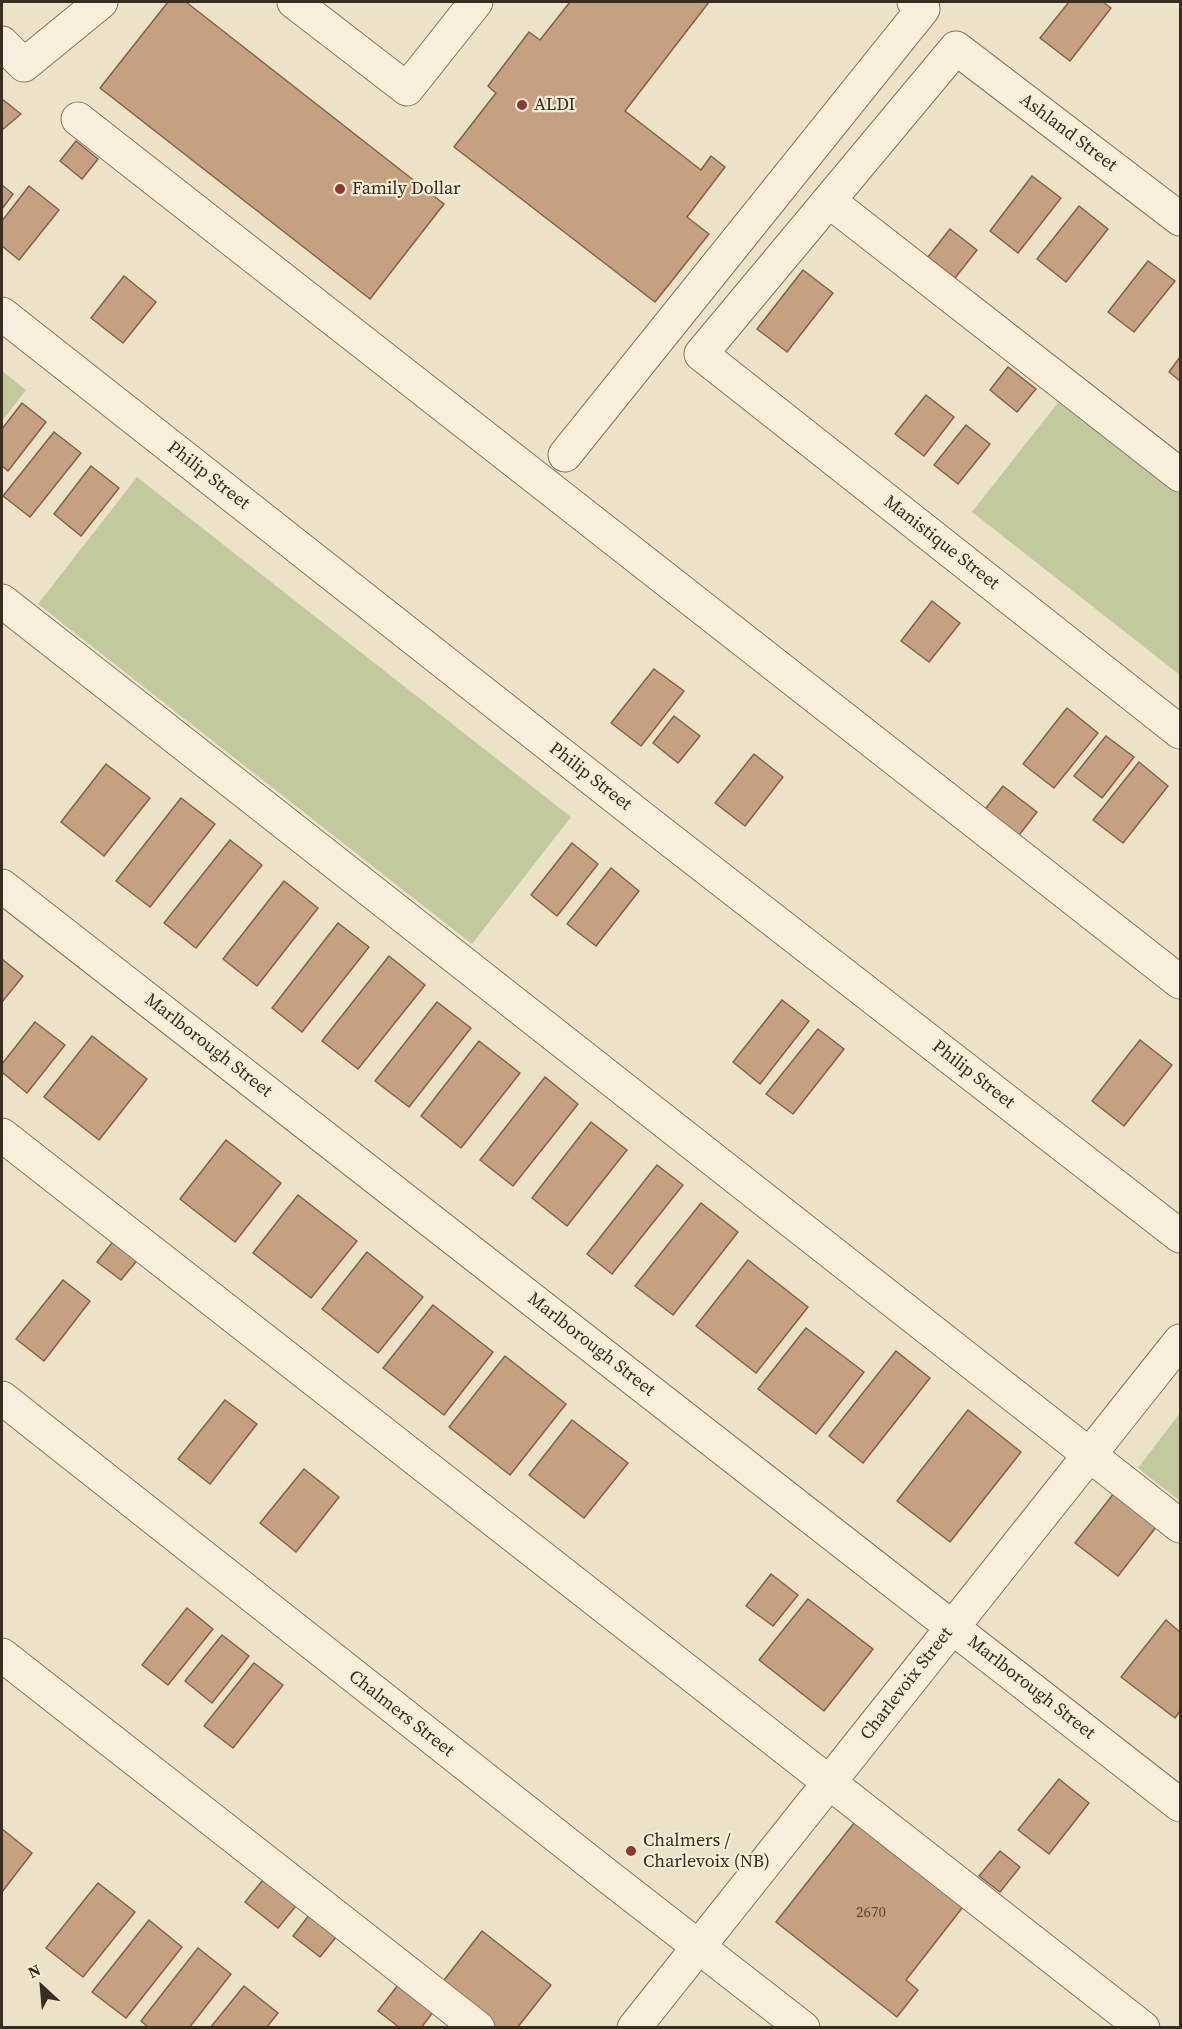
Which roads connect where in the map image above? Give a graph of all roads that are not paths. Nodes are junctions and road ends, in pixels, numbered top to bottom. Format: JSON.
{"nodes":[{"id":1,"x":101,"y":2,"type":"edge"},
{"id":2,"x":294,"y":2,"type":"edge"},
{"id":3,"x":476,"y":2,"type":"edge"},
{"id":4,"x":914,"y":2,"type":"edge"},
{"id":5,"x":2,"y":43,"type":"edge"},
{"id":6,"x":78,"y":119,"type":"dead end"},
{"id":7,"x":829,"y":201,"type":"junction"},
{"id":8,"x":1180,"y":219,"type":"edge"},
{"id":9,"x":2,"y":314,"type":"edge"},
{"id":10,"x":565,"y":455,"type":"dead end"},
{"id":11,"x":1180,"y":475,"type":"edge"},
{"id":12,"x":2,"y":601,"type":"edge"},
{"id":13,"x":1180,"y":732,"type":"edge"},
{"id":14,"x":2,"y":886,"type":"edge"},
{"id":15,"x":1180,"y":982,"type":"edge"},
{"id":16,"x":2,"y":1135,"type":"edge"},
{"id":17,"x":1180,"y":1236,"type":"edge"},
{"id":18,"x":1180,"y":1341,"type":"edge"},
{"id":19,"x":2,"y":1398,"type":"edge"},
{"id":20,"x":1089,"y":1456,"type":"junction"},
{"id":21,"x":1180,"y":1526,"type":"edge"},
{"id":22,"x":952,"y":1627,"type":"junction"},
{"id":23,"x":2,"y":1655,"type":"edge"},
{"id":24,"x":829,"y":1783,"type":"junction"},
{"id":25,"x":1180,"y":1805,"type":"edge"},
{"id":26,"x":698,"y":1947,"type":"junction"},
{"id":27,"x":478,"y":2028,"type":"edge"},
{"id":28,"x":634,"y":2028,"type":"edge"},
{"id":29,"x":804,"y":2028,"type":"edge"},
{"id":30,"x":1143,"y":2028,"type":"edge"}],
"edges":[{"from":1,"to":5,"type":"street"},
{"from":2,"to":3,"type":"street"},
{"from":4,"to":10,"type":"street"},
{"from":6,"to":15,"type":"street"},
{"from":7,"to":8,"type":"street","name":"Ashland Street"},
{"from":7,"to":11,"type":"street"},
{"from":7,"to":13,"type":"street","name":"Manistique Street"},
{"from":9,"to":17,"type":"street","name":"Philip Street"},
{"from":12,"to":20,"type":"street"},
{"from":14,"to":22,"type":"street","name":"Marlborough Street"},
{"from":16,"to":24,"type":"street"},
{"from":18,"to":20,"type":"street","name":"Charlevoix Street"},
{"from":19,"to":26,"type":"street","name":"Chalmers Street"},
{"from":20,"to":21,"type":"street"},
{"from":20,"to":22,"type":"street","name":"Charlevoix Street"},
{"from":22,"to":24,"type":"street","name":"Charlevoix Street"},
{"from":22,"to":25,"type":"street","name":"Marlborough Street"},
{"from":23,"to":27,"type":"street"},
{"from":24,"to":26,"type":"street","name":"Charlevoix Street"},
{"from":24,"to":30,"type":"street"},
{"from":26,"to":28,"type":"street","name":"Charlevoix Street"},
{"from":26,"to":29,"type":"street","name":"Chalmers Street"}]}
